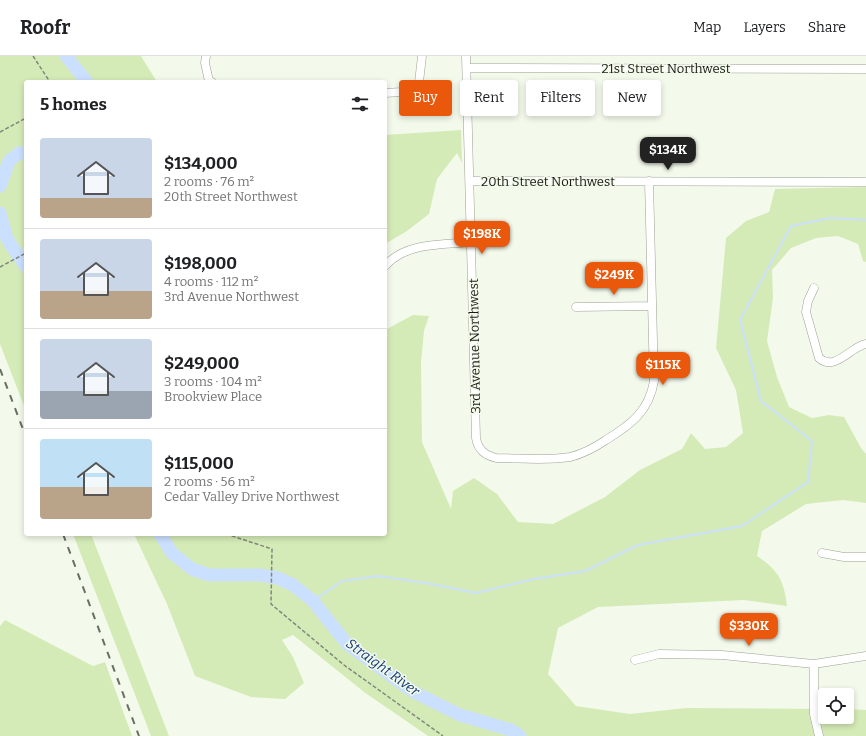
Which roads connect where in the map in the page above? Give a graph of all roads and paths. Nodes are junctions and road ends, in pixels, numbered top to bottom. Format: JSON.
{"nodes":[{"id":1,"x":33,"y":56,"type":"edge"},
{"id":2,"x":206,"y":56,"type":"edge"},
{"id":3,"x":422,"y":56,"type":"edge"},
{"id":4,"x":466,"y":56,"type":"edge"},
{"id":5,"x":467,"y":68,"type":"junction"},
{"id":6,"x":866,"y":69,"type":"edge"},
{"id":7,"x":49,"y":80,"type":"edge"},
{"id":8,"x":210,"y":80,"type":"edge"},
{"id":9,"x":387,"y":93,"type":"edge"},
{"id":10,"x":24,"y":119,"type":"edge"},
{"id":11,"x":0,"y":132,"type":"edge"},
{"id":12,"x":470,"y":180,"type":"junction"},
{"id":13,"x":649,"y":181,"type":"junction"},
{"id":14,"x":866,"y":182,"type":"edge"},
{"id":15,"x":472,"y":242,"type":"junction"},
{"id":16,"x":24,"y":254,"type":"edge"},
{"id":17,"x":387,"y":264,"type":"edge"},
{"id":18,"x":0,"y":267,"type":"edge"},
{"id":19,"x":814,"y":288,"type":"dead end"},
{"id":20,"x":576,"y":306,"type":"dead end"},
{"id":21,"x":652,"y":306,"type":"junction"},
{"id":22,"x":866,"y":344,"type":"edge"},
{"id":23,"x":232,"y":536,"type":"edge"},
{"id":24,"x":822,"y":553,"type":"dead end"},
{"id":25,"x":866,"y":557,"type":"edge"},
{"id":26,"x":866,"y":656,"type":"edge"},
{"id":27,"x":635,"y":660,"type":"dead end"},
{"id":28,"x":814,"y":664,"type":"junction"},
{"id":29,"x":443,"y":736,"type":"edge"},
{"id":30,"x":819,"y":736,"type":"edge"}],
"edges":[{"from":1,"to":7,"type":"path"},
{"from":2,"to":8,"type":"street"},
{"from":3,"to":9,"type":"street"},
{"from":4,"to":5,"type":"street","name":"3rd Avenue Northwest"},
{"from":5,"to":6,"type":"street","name":"21st Street Northwest"},
{"from":5,"to":12,"type":"street","name":"3rd Avenue Northwest"},
{"from":10,"to":11,"type":"path"},
{"from":12,"to":13,"type":"street","name":"20th Street Northwest"},
{"from":12,"to":15,"type":"street","name":"3rd Avenue Northwest"},
{"from":13,"to":14,"type":"street","name":"20th Street Northwest"},
{"from":13,"to":21,"type":"street"},
{"from":15,"to":17,"type":"street"},
{"from":15,"to":21,"type":"street","name":"3rd Avenue Northwest"},
{"from":16,"to":18,"type":"path"},
{"from":19,"to":22,"type":"street"},
{"from":20,"to":21,"type":"street"},
{"from":23,"to":29,"type":"path"},
{"from":24,"to":25,"type":"street"},
{"from":26,"to":28,"type":"street"},
{"from":27,"to":28,"type":"street"},
{"from":28,"to":30,"type":"street"}]}
